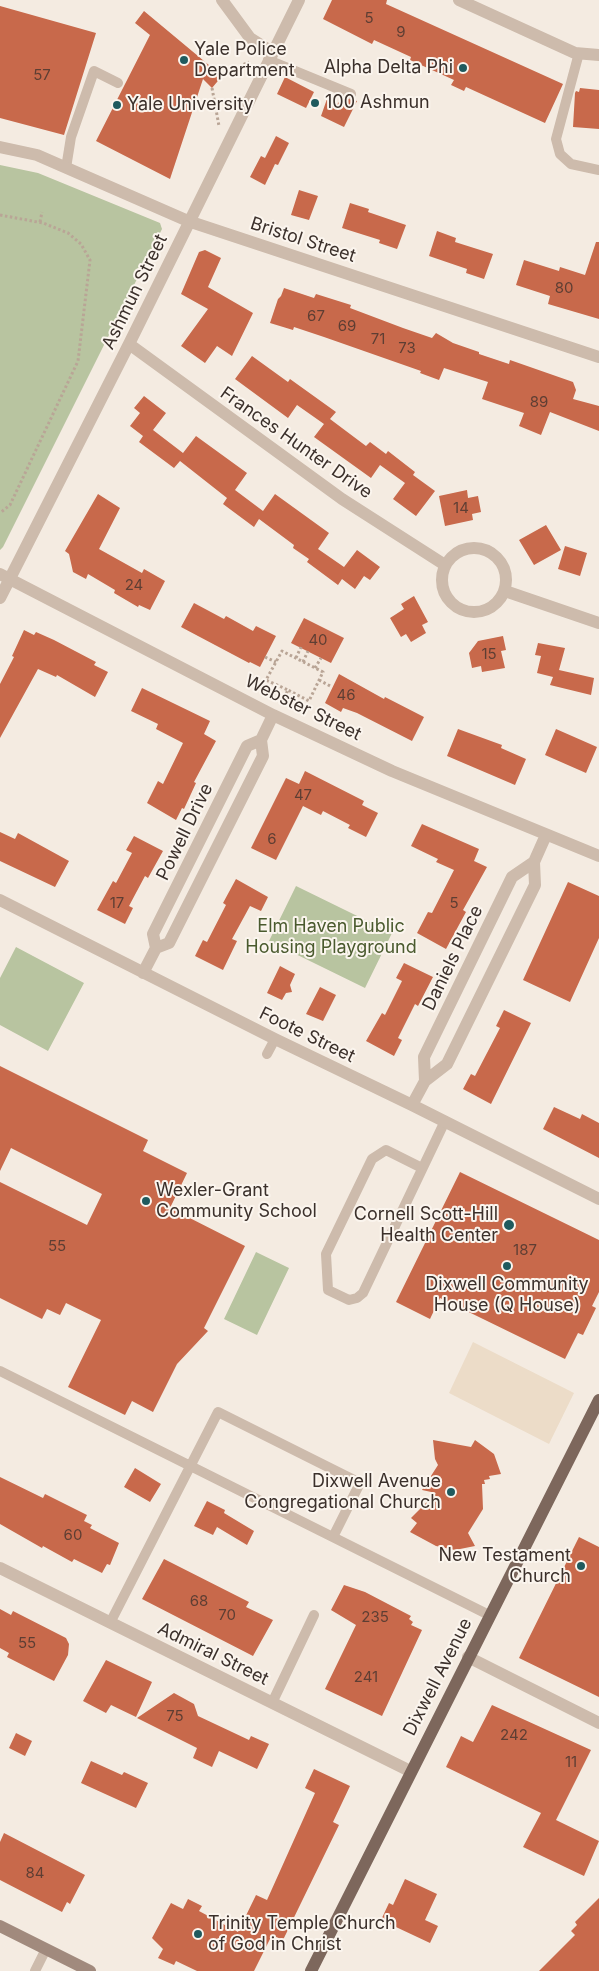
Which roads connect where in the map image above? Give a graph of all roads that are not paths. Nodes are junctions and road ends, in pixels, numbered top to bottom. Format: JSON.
{"nodes":[{"id":1,"x":222,"y":0,"type":"edge"},
{"id":2,"x":299,"y":0,"type":"edge"},
{"id":3,"x":459,"y":0,"type":"edge"},
{"id":4,"x":579,"y":53,"type":"junction"},
{"id":5,"x":599,"y":55,"type":"edge"},
{"id":6,"x":270,"y":56,"type":"junction"},
{"id":7,"x":118,"y":84,"type":"dead end"},
{"id":8,"x":351,"y":94,"type":"dead end"},
{"id":9,"x":0,"y":147,"type":"edge"},
{"id":10,"x":66,"y":168,"type":"junction"},
{"id":11,"x":599,"y":170,"type":"edge"},
{"id":12,"x":188,"y":221,"type":"junction"},
{"id":13,"x":129,"y":344,"type":"junction"},
{"id":14,"x":599,"y":357,"type":"edge"},
{"id":15,"x":445,"y":565,"type":"junction"},
{"id":16,"x":5,"y":576,"type":"edge"},
{"id":17,"x":505,"y":591,"type":"junction"},
{"id":18,"x":0,"y":598,"type":"edge"},
{"id":19,"x":599,"y":623,"type":"edge"},
{"id":20,"x":273,"y":714,"type":"junction"},
{"id":21,"x":261,"y":740,"type":"junction"},
{"id":22,"x":546,"y":834,"type":"junction"},
{"id":23,"x":599,"y":856,"type":"edge"},
{"id":24,"x":534,"y":862,"type":"junction"},
{"id":25,"x":0,"y":900,"type":"edge"},
{"id":26,"x":156,"y":948,"type":"junction"},
{"id":27,"x":143,"y":973,"type":"junction"},
{"id":28,"x":275,"y":1040,"type":"junction"},
{"id":29,"x":267,"y":1054,"type":"dead end"},
{"id":30,"x":425,"y":1081,"type":"junction"},
{"id":31,"x":412,"y":1105,"type":"junction"},
{"id":32,"x":445,"y":1121,"type":"junction"},
{"id":33,"x":422,"y":1168,"type":"junction"},
{"id":34,"x":599,"y":1199,"type":"edge"},
{"id":35,"x":0,"y":1371,"type":"edge"},
{"id":36,"x":599,"y":1400,"type":"edge"},
{"id":37,"x":190,"y":1466,"type":"junction"},
{"id":38,"x":333,"y":1537,"type":"junction"},
{"id":39,"x":0,"y":1568,"type":"edge"},
{"id":40,"x":488,"y":1615,"type":"junction"},
{"id":41,"x":314,"y":1616,"type":"dead end"},
{"id":42,"x":110,"y":1623,"type":"junction"},
{"id":43,"x":468,"y":1656,"type":"junction"},
{"id":44,"x":272,"y":1703,"type":"junction"},
{"id":45,"x":599,"y":1723,"type":"edge"},
{"id":46,"x":410,"y":1771,"type":"junction"},
{"id":47,"x":0,"y":1926,"type":"edge"},
{"id":48,"x":46,"y":1949,"type":"junction"},
{"id":49,"x":35,"y":1971,"type":"edge"},
{"id":50,"x":90,"y":1971,"type":"edge"},
{"id":51,"x":311,"y":1971,"type":"edge"}],
"edges":[{"from":1,"to":6,"type":"street"},
{"from":2,"to":6,"type":"street","name":"Ashmun Street"},
{"from":3,"to":4,"type":"street"},
{"from":4,"to":5,"type":"street"},
{"from":4,"to":11,"type":"lane"},
{"from":6,"to":8,"type":"lane"},
{"from":6,"to":12,"type":"street","name":"Ashmun Street"},
{"from":7,"to":10,"type":"lane"},
{"from":9,"to":10,"type":"street","name":"Bristol Street"},
{"from":10,"to":12,"type":"street","name":"Bristol Street"},
{"from":12,"to":13,"type":"street","name":"Ashmun Street"},
{"from":12,"to":14,"type":"street","name":"Bristol Street"},
{"from":13,"to":15,"type":"street","name":"Frances Hunter Drive"},
{"from":13,"to":16,"type":"street","name":"Ashmun Street"},
{"from":15,"to":17,"type":"street"},
{"from":15,"to":17,"type":"street"},
{"from":16,"to":18,"type":"street","name":"Ashmun Street"},
{"from":16,"to":20,"type":"street","name":"Webster Street"},
{"from":17,"to":19,"type":"street"},
{"from":20,"to":21,"type":"street","name":"Powell Drive"},
{"from":20,"to":22,"type":"street","name":"Webster Street"},
{"from":21,"to":26,"type":"street","name":"Powell Drive"},
{"from":21,"to":26,"type":"street","name":"Powell Drive"},
{"from":22,"to":23,"type":"street","name":"Webster Street"},
{"from":22,"to":24,"type":"street","name":"Daniels Place"},
{"from":24,"to":30,"type":"street","name":"Daniels Place"},
{"from":24,"to":30,"type":"street","name":"Daniels Place"},
{"from":25,"to":27,"type":"street","name":"Foote Street"},
{"from":26,"to":27,"type":"street","name":"Powell Drive"},
{"from":27,"to":28,"type":"street","name":"Foote Street"},
{"from":28,"to":29,"type":"lane"},
{"from":28,"to":31,"type":"street","name":"Foote Street"},
{"from":30,"to":31,"type":"street","name":"Daniels Place"},
{"from":31,"to":32,"type":"street","name":"Foote Street"},
{"from":32,"to":33,"type":"lane"},
{"from":32,"to":34,"type":"street","name":"Foote Street"},
{"from":33,"to":33,"type":"lane"},
{"from":35,"to":37,"type":"lane"},
{"from":36,"to":40,"type":"main road","name":"Dixwell Avenue"},
{"from":37,"to":38,"type":"lane"},
{"from":37,"to":38,"type":"lane"},
{"from":37,"to":42,"type":"lane"},
{"from":38,"to":40,"type":"lane"},
{"from":39,"to":42,"type":"street","name":"Admiral Street"},
{"from":40,"to":43,"type":"main road","name":"Dixwell Avenue"},
{"from":41,"to":44,"type":"lane"},
{"from":42,"to":44,"type":"street","name":"Admiral Street"},
{"from":43,"to":45,"type":"street"},
{"from":43,"to":46,"type":"main road","name":"Dixwell Avenue"},
{"from":44,"to":46,"type":"street","name":"Admiral Street"},
{"from":46,"to":51,"type":"main road","name":"Dixwell Avenue"},
{"from":47,"to":48,"type":"main road"},
{"from":48,"to":49,"type":"lane"},
{"from":48,"to":50,"type":"main road"}]}
